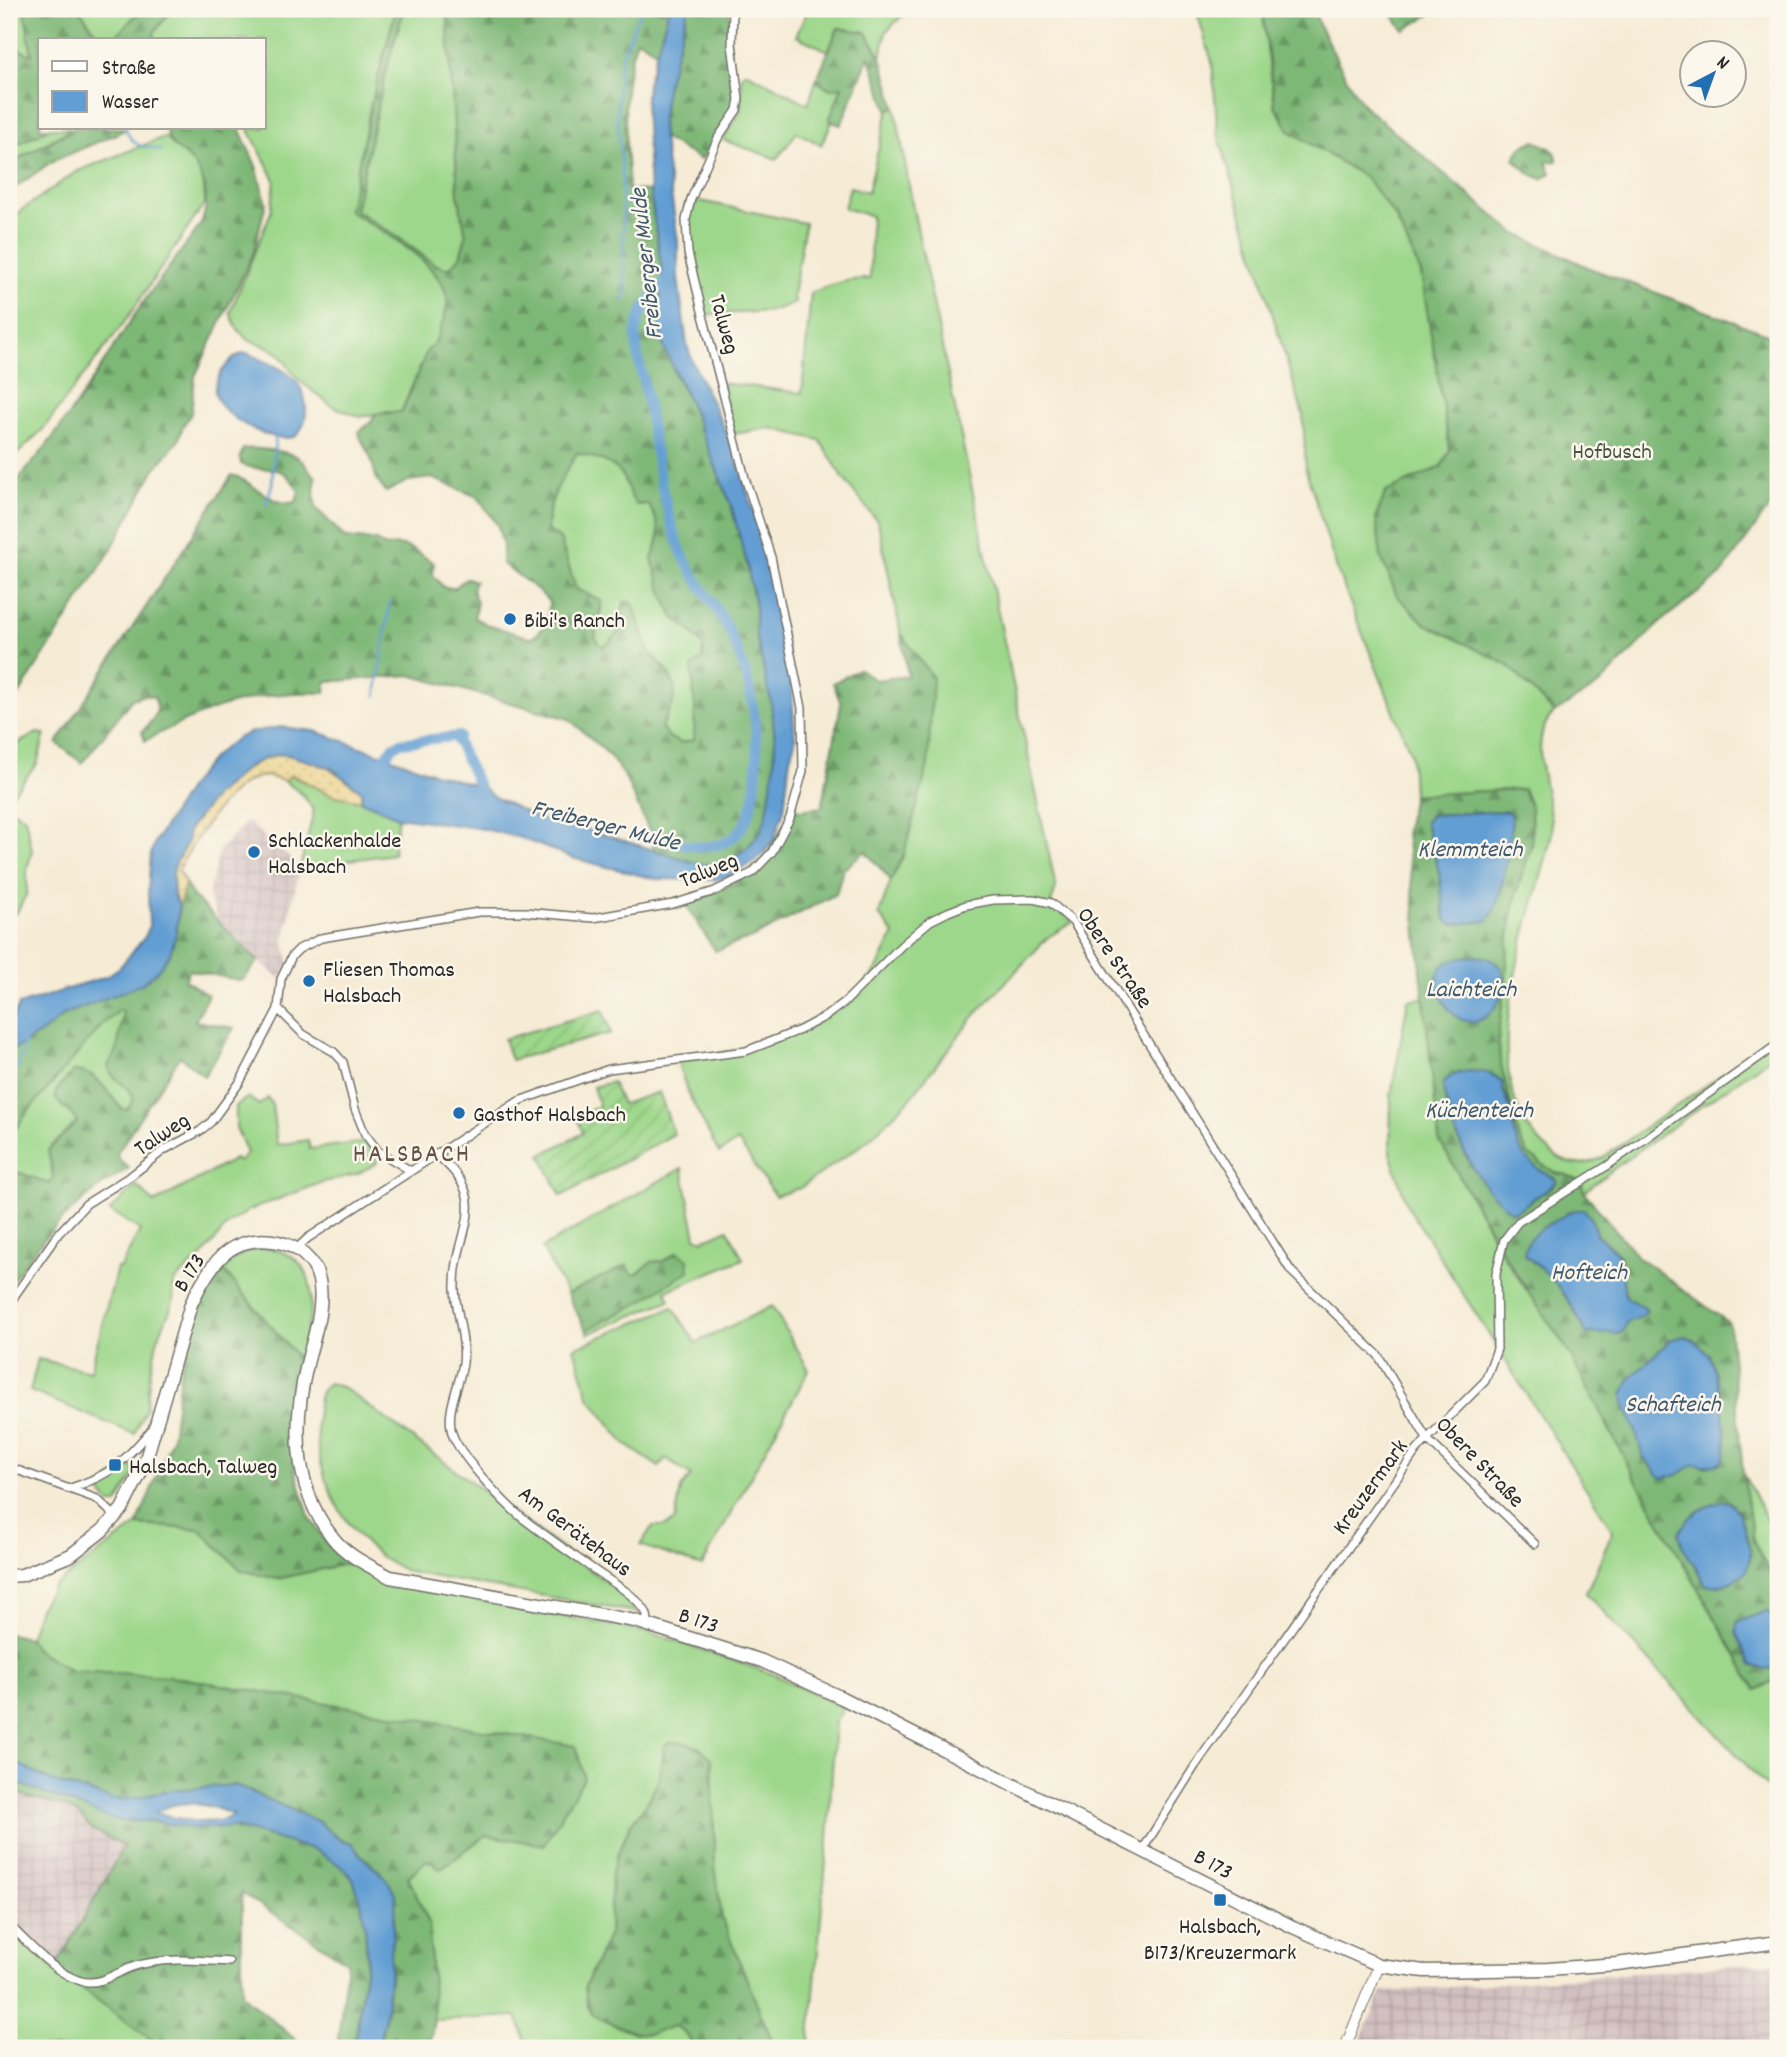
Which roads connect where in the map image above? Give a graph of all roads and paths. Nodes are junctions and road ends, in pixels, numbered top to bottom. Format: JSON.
{"nodes":[{"id":1,"x":733,"y":9,"type":"edge"},
{"id":2,"x":278,"y":1009,"type":"junction"},
{"id":3,"x":1778,"y":1044,"type":"edge"},
{"id":4,"x":435,"y":1154,"type":"junction"},
{"id":5,"x":411,"y":1171,"type":"junction"},
{"id":6,"x":296,"y":1249,"type":"junction"},
{"id":7,"x":9,"y":1307,"type":"edge"},
{"id":8,"x":157,"y":1423,"type":"junction"},
{"id":9,"x":1427,"y":1439,"type":"junction"},
{"id":10,"x":9,"y":1467,"type":"edge"},
{"id":11,"x":67,"y":1489,"type":"junction"},
{"id":12,"x":116,"y":1517,"type":"junction"},
{"id":13,"x":1535,"y":1544,"type":"dead end"},
{"id":14,"x":9,"y":1576,"type":"edge"},
{"id":15,"x":648,"y":1625,"type":"junction"},
{"id":16,"x":1143,"y":1849,"type":"junction"},
{"id":17,"x":9,"y":1925,"type":"edge"},
{"id":18,"x":1778,"y":1942,"type":"edge"},
{"id":19,"x":229,"y":1962,"type":"dead end"},
{"id":20,"x":1379,"y":1965,"type":"junction"},
{"id":21,"x":1345,"y":2048,"type":"edge"}],
"edges":[{"from":1,"to":2,"type":"street","name":"Talweg"},
{"from":2,"to":5,"type":"street"},
{"from":2,"to":7,"type":"street","name":"Talweg"},
{"from":3,"to":9,"type":"street","name":"Kreuzermark"},
{"from":4,"to":5,"type":"street","name":"Obere Straße"},
{"from":4,"to":9,"type":"street","name":"Obere Straße"},
{"from":4,"to":15,"type":"street","name":"Am Gerätehaus"},
{"from":5,"to":6,"type":"street","name":"Obere Straße"},
{"from":6,"to":8,"type":"main road","name":"B 173","number":"B 173"},
{"from":6,"to":15,"type":"main road","name":"B 173","number":"B 173"},
{"from":8,"to":11,"type":"street"},
{"from":8,"to":12,"type":"main road","name":"B 173","number":"B 173"},
{"from":9,"to":13,"type":"street","name":"Obere Straße"},
{"from":9,"to":16,"type":"street","name":"Kreuzermark"},
{"from":10,"to":11,"type":"street"},
{"from":11,"to":12,"type":"street"},
{"from":12,"to":14,"type":"main road","name":"B 173","number":"B 173"},
{"from":15,"to":16,"type":"main road","name":"B 173","number":"B 173"},
{"from":16,"to":20,"type":"main road","name":"B 173","number":"B 173"},
{"from":17,"to":19,"type":"street"},
{"from":18,"to":20,"type":"main road","name":"B 173","number":"B 173"},
{"from":20,"to":21,"type":"street"}]}
